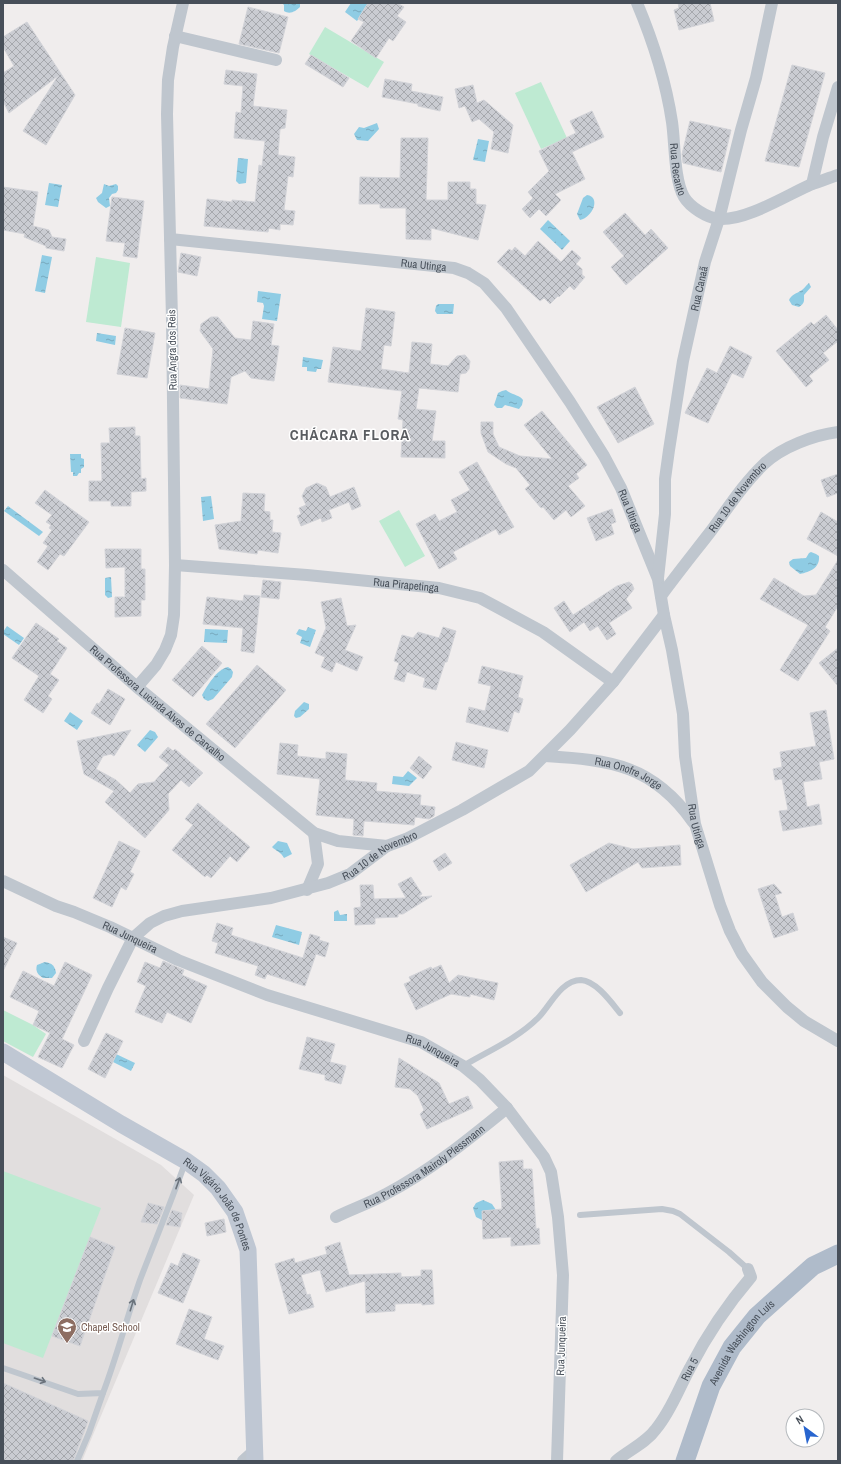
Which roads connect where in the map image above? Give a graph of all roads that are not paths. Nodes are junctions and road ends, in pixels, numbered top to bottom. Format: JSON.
{"nodes":[{"id":1,"x":183,"y":3,"type":"edge"},
{"id":2,"x":637,"y":3,"type":"edge"},
{"id":3,"x":772,"y":3,"type":"edge"},
{"id":4,"x":175,"y":36,"type":"junction"},
{"id":5,"x":276,"y":60,"type":"dead end"},
{"id":6,"x":838,"y":87,"type":"edge"},
{"id":7,"x":838,"y":175,"type":"edge"},
{"id":8,"x":812,"y":184,"type":"junction"},
{"id":9,"x":718,"y":219,"type":"junction"},
{"id":10,"x":170,"y":239,"type":"junction"},
{"id":11,"x":838,"y":432,"type":"edge"},
{"id":12,"x":175,"y":565,"type":"junction"},
{"id":13,"x":3,"y":570,"type":"edge"},
{"id":14,"x":658,"y":579,"type":"junction"},
{"id":15,"x":661,"y":596,"type":"junction"},
{"id":16,"x":664,"y":615,"type":"junction"},
{"id":17,"x":613,"y":682,"type":"junction"},
{"id":18,"x":137,"y":687,"type":"junction"},
{"id":19,"x":545,"y":756,"type":"junction"},
{"id":20,"x":695,"y":824,"type":"junction"},
{"id":21,"x":314,"y":833,"type":"junction"},
{"id":22,"x":387,"y":846,"type":"junction"},
{"id":23,"x":3,"y":881,"type":"edge"},
{"id":24,"x":306,"y":890,"type":"junction"},
{"id":25,"x":133,"y":938,"type":"junction"},
{"id":26,"x":620,"y":1012,"type":"dead end"},
{"id":27,"x":84,"y":1041,"type":"dead end"},
{"id":28,"x":838,"y":1041,"type":"edge"},
{"id":29,"x":5,"y":1055,"type":"edge"},
{"id":30,"x":463,"y":1066,"type":"junction"},
{"id":31,"x":507,"y":1108,"type":"junction"},
{"id":32,"x":186,"y":1161,"type":"junction"},
{"id":33,"x":580,"y":1215,"type":"dead end"},
{"id":34,"x":336,"y":1217,"type":"dead end"},
{"id":35,"x":838,"y":1254,"type":"edge"},
{"id":36,"x":748,"y":1269,"type":"joint"},
{"id":37,"x":3,"y":1368,"type":"edge"},
{"id":38,"x":103,"y":1393,"type":"junction"},
{"id":39,"x":251,"y":1458,"type":"edge"},
{"id":40,"x":77,"y":1461,"type":"edge"},
{"id":41,"x":557,"y":1461,"type":"edge"},
{"id":42,"x":616,"y":1461,"type":"edge"},
{"id":43,"x":685,"y":1461,"type":"edge"}],
"edges":[{"from":1,"to":4,"type":"street","name":"Rua Angra dos Reis"},
{"from":2,"to":9,"type":"street","name":"Rua Recanto"},
{"from":3,"to":9,"type":"street","name":"Rua Canaã"},
{"from":4,"to":5,"type":"street"},
{"from":4,"to":10,"type":"street","name":"Rua Angra dos Reis"},
{"from":6,"to":8,"type":"street"},
{"from":7,"to":8,"type":"street","name":"Rua Recanto"},
{"from":8,"to":9,"type":"street","name":"Rua Recanto"},
{"from":9,"to":14,"type":"street","name":"Rua Canaã"},
{"from":10,"to":12,"type":"street","name":"Rua Angra dos Reis"},
{"from":10,"to":14,"type":"street","name":"Rua Utinga"},
{"from":11,"to":15,"type":"street","name":"Rua 10 de Novembro"},
{"from":12,"to":17,"type":"street","name":"Rua Pirapetinga"},
{"from":12,"to":18,"type":"street","name":"Rua Angra dos Reis"},
{"from":13,"to":18,"type":"street","name":"Rua Professora Lucinda Alves de Carvalho"},
{"from":14,"to":15,"type":"street","name":"Rua Utinga"},
{"from":15,"to":16,"type":"street","name":"Rua Utinga"},
{"from":16,"to":17,"type":"street","name":"Rua 10 de Novembro"},
{"from":16,"to":20,"type":"street","name":"Rua Utinga"},
{"from":17,"to":19,"type":"street","name":"Rua 10 de Novembro"},
{"from":18,"to":21,"type":"street","name":"Rua Professora Lucinda Alves de Carvalho"},
{"from":19,"to":20,"type":"street","name":"Rua Onofre Jorge"},
{"from":19,"to":22,"type":"street","name":"Rua 10 de Novembro"},
{"from":20,"to":28,"type":"street","name":"Rua Utinga"},
{"from":21,"to":22,"type":"street","name":"Rua Professora Lucinda Alves de Carvalho"},
{"from":21,"to":24,"type":"street"},
{"from":22,"to":24,"type":"street","name":"Rua 10 de Novembro"},
{"from":23,"to":25,"type":"street","name":"Rua Junqueira"},
{"from":24,"to":25,"type":"street","name":"Rua 10 de Novembro"},
{"from":25,"to":27,"type":"street","name":"Rua 10 de Novembro"},
{"from":25,"to":30,"type":"street","name":"Rua Junqueira"},
{"from":26,"to":30,"type":"lane"},
{"from":29,"to":32,"type":"street","name":"Rua Vigário João de Pontes"},
{"from":30,"to":31,"type":"street","name":"Rua Junqueira"},
{"from":31,"to":34,"type":"street","name":"Rua Professora Mairoly Plessmann"},
{"from":31,"to":41,"type":"street","name":"Rua Junqueira"},
{"from":38,"to":32,"type":"lane","one_way":true},
{"from":32,"to":39,"type":"street","name":"Rua Vigário João de Pontes"},
{"from":33,"to":36,"type":"lane"},
{"from":35,"to":43,"type":"main road","name":"Avenida Washington Luís"},
{"from":36,"to":42,"type":"street","name":"Rua 5"},
{"from":37,"to":38,"type":"lane","one_way":true},
{"from":38,"to":40,"type":"lane"}]}
